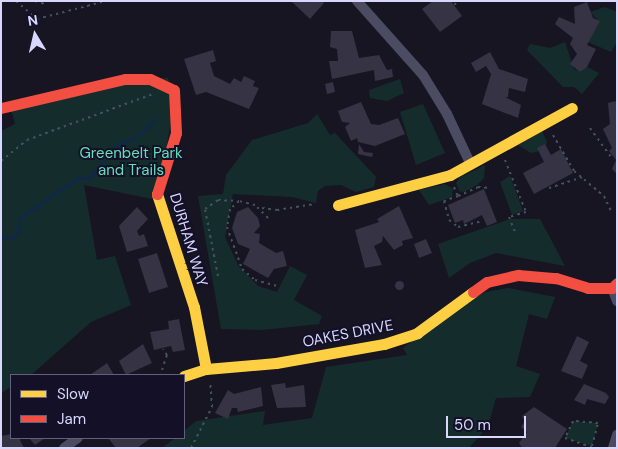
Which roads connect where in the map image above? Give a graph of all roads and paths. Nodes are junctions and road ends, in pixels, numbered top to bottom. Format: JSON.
{"nodes":[{"id":1,"x":16,"y":1,"type":"edge"},
{"id":2,"x":36,"y":1,"type":"edge"},
{"id":3,"x":106,"y":1,"type":"edge"},
{"id":4,"x":357,"y":1,"type":"edge"},
{"id":5,"x":456,"y":1,"type":"edge"},
{"id":6,"x":45,"y":4,"type":"dead end"},
{"id":7,"x":455,"y":5,"type":"dead end"},
{"id":8,"x":164,"y":84,"type":"junction"},
{"id":9,"x":1,"y":108,"type":"edge"},
{"id":10,"x":572,"y":108,"type":"dead end"},
{"id":11,"x":590,"y":128,"type":"dead end"},
{"id":12,"x":553,"y":136,"type":"dead end"},
{"id":13,"x":500,"y":148,"type":"junction"},
{"id":14,"x":613,"y":160,"type":"dead end"},
{"id":15,"x":1,"y":161,"type":"edge"},
{"id":16,"x":471,"y":165,"type":"junction"},
{"id":17,"x":583,"y":177,"type":"junction"},
{"id":18,"x":491,"y":188,"type":"dead end"},
{"id":19,"x":549,"y":188,"type":"dead end"},
{"id":20,"x":239,"y":200,"type":"junction"},
{"id":21,"x":315,"y":204,"type":"dead end"},
{"id":22,"x":338,"y":205,"type":"dead end"},
{"id":23,"x":260,"y":208,"type":"junction"},
{"id":24,"x":611,"y":211,"type":"dead end"},
{"id":25,"x":268,"y":218,"type":"dead end"},
{"id":26,"x":482,"y":221,"type":"dead end"},
{"id":27,"x":516,"y":234,"type":"dead end"},
{"id":28,"x":218,"y":276,"type":"dead end"},
{"id":29,"x":614,"y":285,"type":"edge"},
{"id":30,"x":278,"y":286,"type":"dead end"},
{"id":31,"x":617,"y":301,"type":"edge"},
{"id":32,"x":163,"y":349,"type":"dead end"},
{"id":33,"x":206,"y":369,"type":"junction"},
{"id":34,"x":162,"y":370,"type":"dead end"},
{"id":35,"x":185,"y":376,"type":"edge"},
{"id":36,"x":617,"y":434,"type":"edge"},
{"id":37,"x":77,"y":439,"type":"edge"},
{"id":38,"x":593,"y":447,"type":"edge"},
{"id":39,"x":64,"y":448,"type":"edge"},
{"id":40,"x":191,"y":448,"type":"edge"},
{"id":41,"x":613,"y":448,"type":"edge"}],
"edges":[{"from":1,"to":3,"type":"path"},
{"from":2,"to":6,"type":"path"},
{"from":4,"to":16,"type":"street"},
{"from":5,"to":7,"type":"path"},
{"from":8,"to":9,"type":"street"},
{"from":8,"to":15,"type":"path"},
{"from":8,"to":33,"type":"street","name":"DURHAM WAY"},
{"from":10,"to":13,"type":"street"},
{"from":11,"to":14,"type":"path"},
{"from":12,"to":17,"type":"path"},
{"from":13,"to":16,"type":"street"},
{"from":13,"to":27,"type":"path"},
{"from":16,"to":22,"type":"street"},
{"from":17,"to":19,"type":"path"},
{"from":17,"to":24,"type":"path"},
{"from":18,"to":26,"type":"path"},
{"from":20,"to":23,"type":"path"},
{"from":20,"to":28,"type":"path"},
{"from":20,"to":30,"type":"path"},
{"from":21,"to":23,"type":"path"},
{"from":23,"to":25,"type":"path"},
{"from":29,"to":31,"type":"street"},
{"from":29,"to":33,"type":"street","name":"OAKES DRIVE"},
{"from":32,"to":34,"type":"path"},
{"from":33,"to":35,"type":"street","name":"OAKES DRIVE"},
{"from":33,"to":40,"type":"path"},
{"from":36,"to":41,"type":"street"},
{"from":37,"to":39,"type":"street"},
{"from":38,"to":38,"type":"path"}]}
